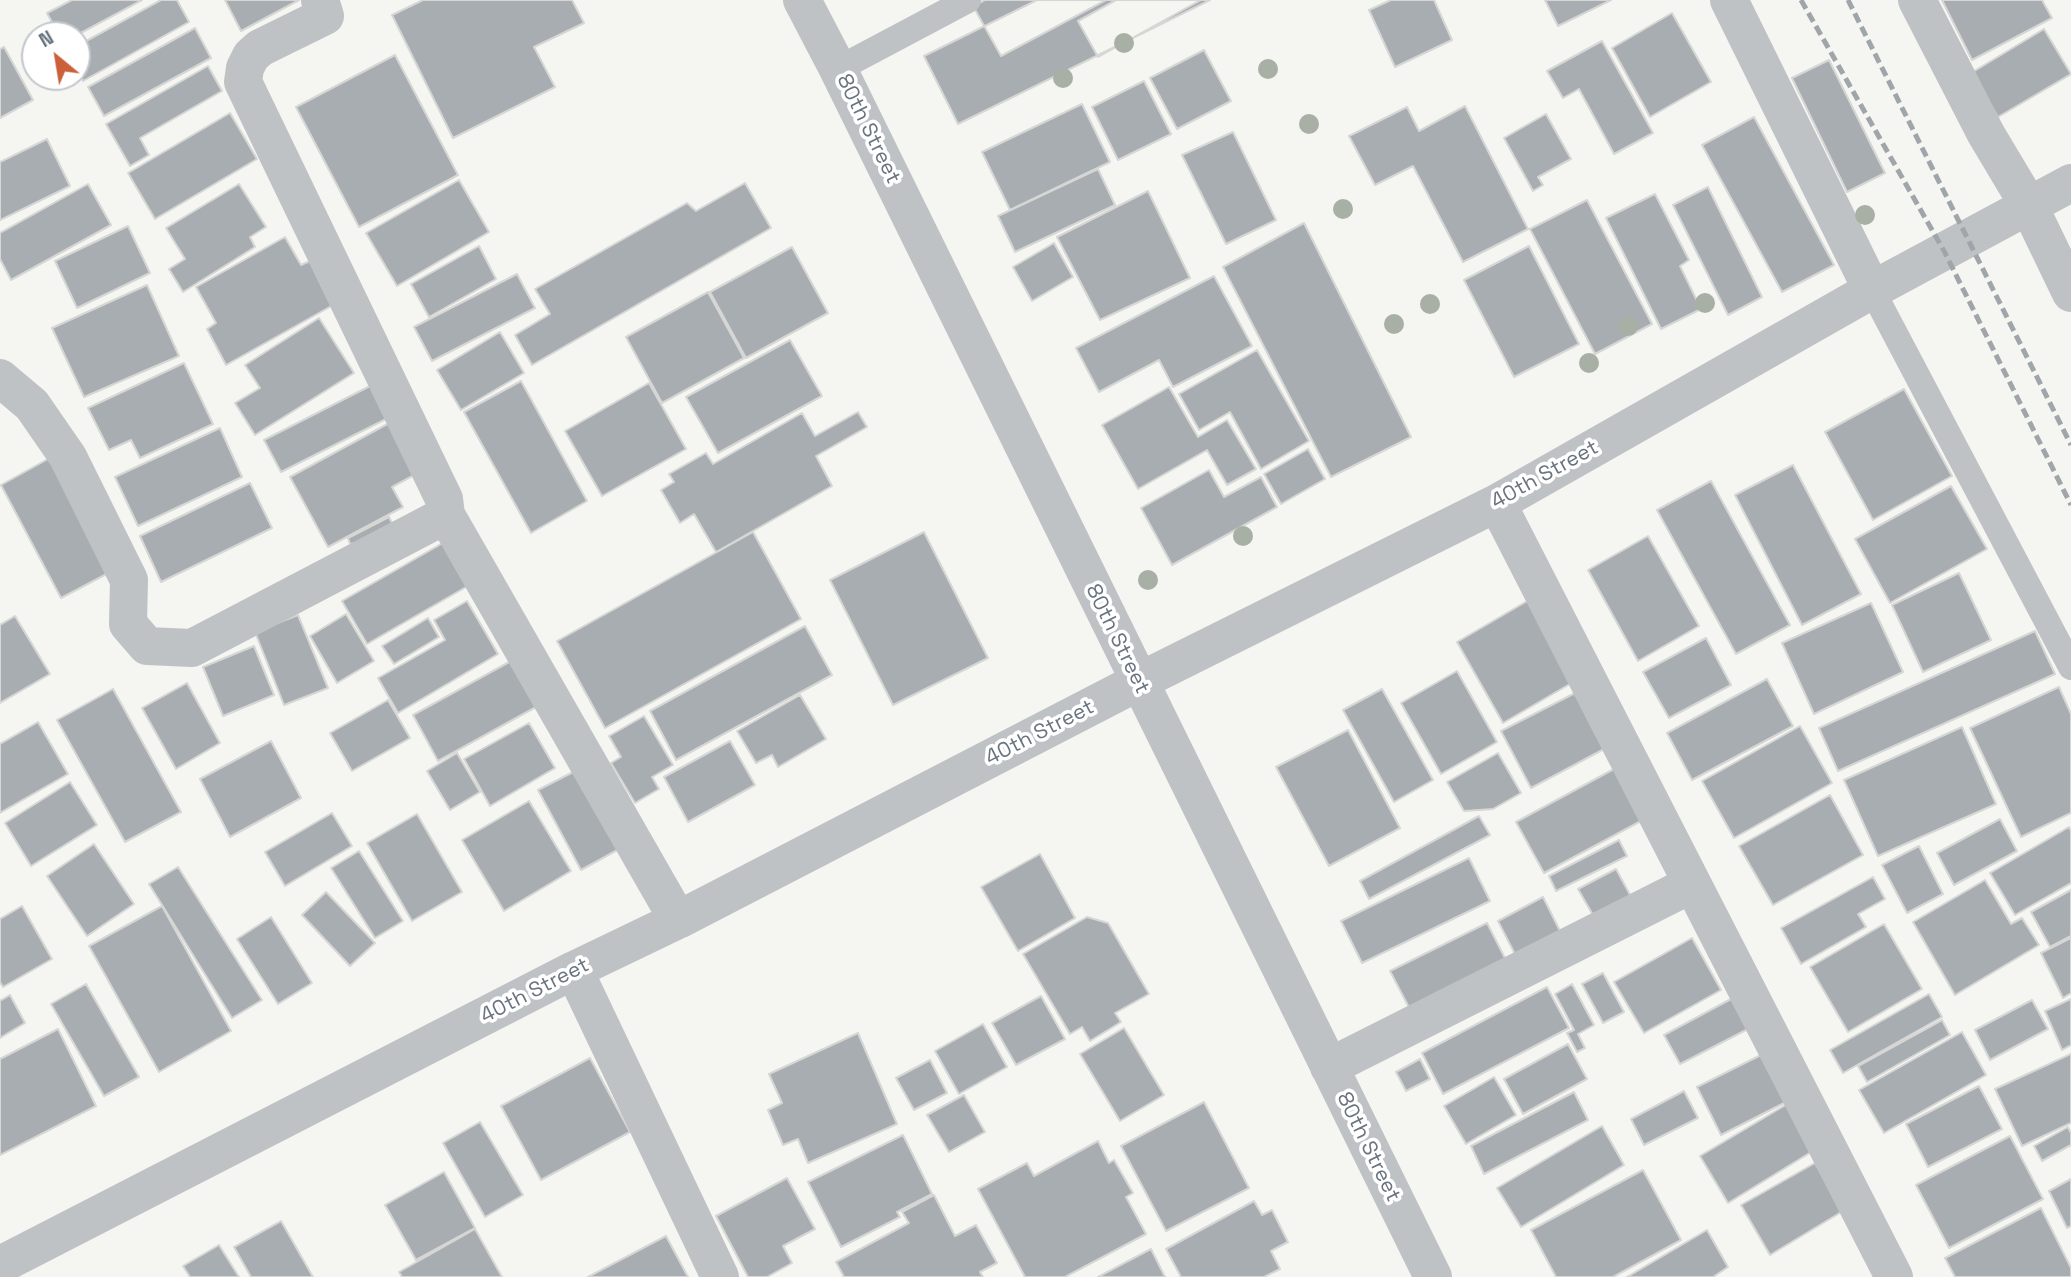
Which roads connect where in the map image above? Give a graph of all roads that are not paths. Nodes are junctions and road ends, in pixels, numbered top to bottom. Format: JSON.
{"nodes":[{"id":1,"x":320,"y":0,"type":"edge"},
{"id":2,"x":802,"y":0,"type":"edge"},
{"id":3,"x":968,"y":0,"type":"edge"},
{"id":4,"x":1729,"y":0,"type":"edge"},
{"id":5,"x":1917,"y":0,"type":"edge"},
{"id":6,"x":838,"y":69,"type":"junction"},
{"id":7,"x":2071,"y":183,"type":"edge"},
{"id":8,"x":2029,"y":206,"type":"junction"},
{"id":9,"x":1872,"y":290,"type":"junction"},
{"id":10,"x":2071,"y":293,"type":"edge"},
{"id":11,"x":0,"y":378,"type":"edge"},
{"id":12,"x":1497,"y":503,"type":"junction"},
{"id":13,"x":446,"y":515,"type":"junction"},
{"id":14,"x":2071,"y":667,"type":"edge"},
{"id":15,"x":1138,"y":682,"type":"junction"},
{"id":16,"x":1692,"y":884,"type":"junction"},
{"id":17,"x":678,"y":920,"type":"junction"},
{"id":18,"x":574,"y":971,"type":"junction"},
{"id":19,"x":1329,"y":1068,"type":"junction"},
{"id":20,"x":0,"y":1265,"type":"edge"},
{"id":21,"x":720,"y":1277,"type":"edge"},
{"id":22,"x":1433,"y":1277,"type":"edge"},
{"id":23,"x":1894,"y":1277,"type":"edge"}],
"edges":[{"from":1,"to":13,"type":"street"},
{"from":2,"to":6,"type":"street","name":"80th Street"},
{"from":3,"to":6,"type":"lane"},
{"from":4,"to":9,"type":"street"},
{"from":5,"to":8,"type":"street"},
{"from":6,"to":15,"type":"street","name":"80th Street"},
{"from":7,"to":8,"type":"street","name":"40th Street"},
{"from":8,"to":9,"type":"street","name":"40th Street"},
{"from":8,"to":10,"type":"street"},
{"from":9,"to":12,"type":"street","name":"40th Street"},
{"from":9,"to":14,"type":"lane"},
{"from":11,"to":13,"type":"street"},
{"from":12,"to":15,"type":"street","name":"40th Street"},
{"from":12,"to":16,"type":"street"},
{"from":13,"to":17,"type":"street"},
{"from":15,"to":17,"type":"street","name":"40th Street"},
{"from":15,"to":19,"type":"street","name":"80th Street"},
{"from":16,"to":19,"type":"street"},
{"from":16,"to":23,"type":"street"},
{"from":17,"to":18,"type":"street","name":"40th Street"},
{"from":18,"to":20,"type":"street","name":"40th Street"},
{"from":18,"to":21,"type":"street"},
{"from":19,"to":22,"type":"street","name":"80th Street"}]}
